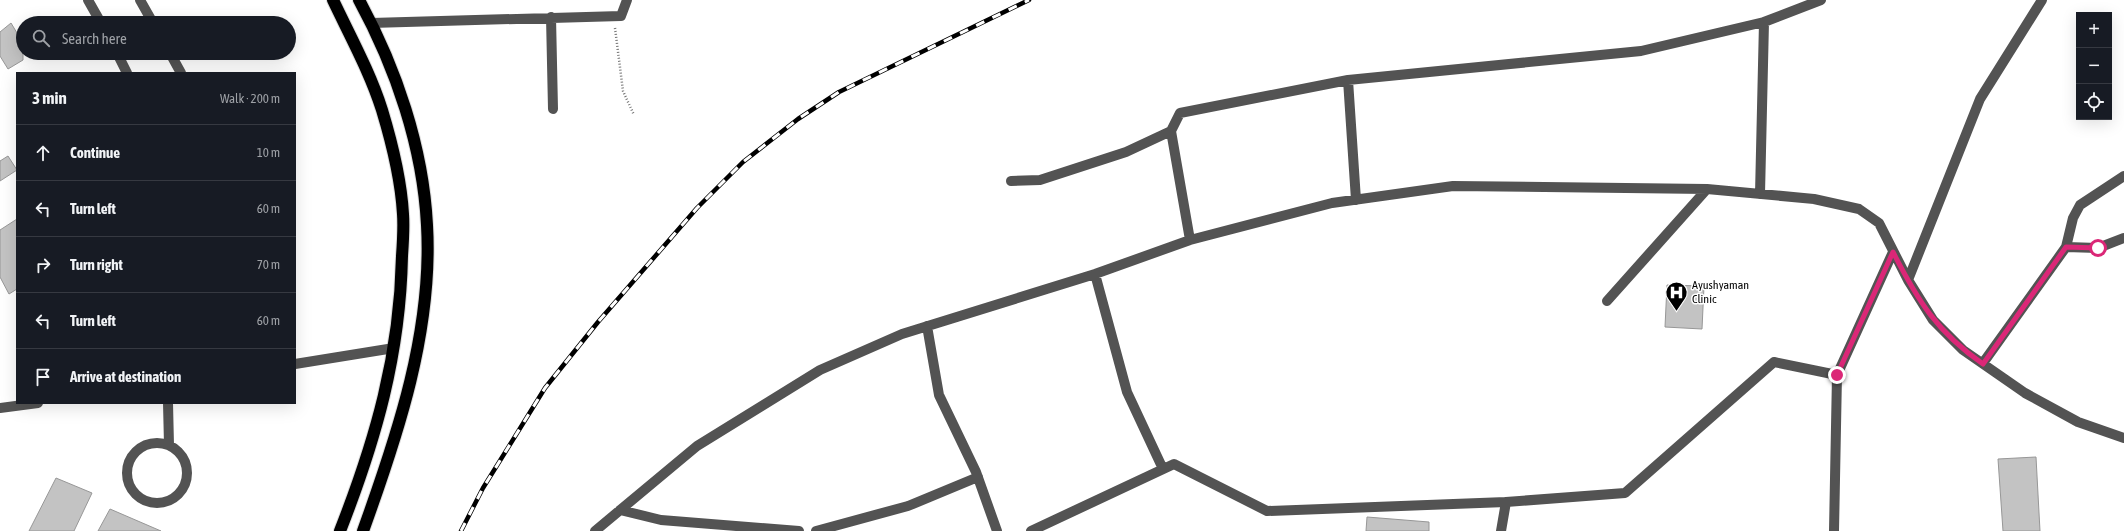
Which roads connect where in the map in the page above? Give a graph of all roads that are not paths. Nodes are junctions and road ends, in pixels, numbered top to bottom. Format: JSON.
{"nodes":[{"id":1,"x":88,"y":0,"type":"edge"},
{"id":2,"x":140,"y":0,"type":"edge"},
{"id":3,"x":333,"y":0,"type":"edge"},
{"id":4,"x":359,"y":0,"type":"edge"},
{"id":5,"x":627,"y":0,"type":"edge"},
{"id":6,"x":1821,"y":0,"type":"edge"},
{"id":7,"x":2042,"y":0,"type":"edge"},
{"id":8,"x":97,"y":16,"type":"edge"},
{"id":9,"x":149,"y":16,"type":"edge"},
{"id":10,"x":550,"y":17,"type":"junction"},
{"id":11,"x":1764,"y":22,"type":"junction"},
{"id":12,"x":372,"y":23,"type":"junction"},
{"id":13,"x":120,"y":60,"type":"edge"},
{"id":14,"x":174,"y":60,"type":"edge"},
{"id":15,"x":126,"y":72,"type":"edge"},
{"id":16,"x":180,"y":72,"type":"edge"},
{"id":17,"x":1348,"y":80,"type":"junction"},
{"id":18,"x":553,"y":109,"type":"dead end"},
{"id":19,"x":1171,"y":131,"type":"junction"},
{"id":20,"x":2124,"y":176,"type":"edge"},
{"id":21,"x":1011,"y":181,"type":"dead end"},
{"id":22,"x":1707,"y":189,"type":"junction"},
{"id":23,"x":1760,"y":194,"type":"junction"},
{"id":24,"x":1356,"y":200,"type":"junction"},
{"id":25,"x":2124,"y":238,"type":"edge"},
{"id":26,"x":1190,"y":240,"type":"junction"},
{"id":27,"x":2066,"y":247,"type":"junction"},
{"id":28,"x":1893,"y":252,"type":"junction"},
{"id":29,"x":1095,"y":274,"type":"junction"},
{"id":30,"x":1908,"y":280,"type":"junction"},
{"id":31,"x":1607,"y":301,"type":"dead end"},
{"id":32,"x":927,"y":326,"type":"junction"},
{"id":33,"x":394,"y":348,"type":"junction"},
{"id":34,"x":296,"y":364,"type":"edge"},
{"id":35,"x":1983,"y":364,"type":"junction"},
{"id":36,"x":1837,"y":375,"type":"junction"},
{"id":37,"x":30,"y":404,"type":"edge"},
{"id":38,"x":168,"y":404,"type":"edge"},
{"id":39,"x":0,"y":408,"type":"edge"},
{"id":40,"x":2124,"y":438,"type":"edge"},
{"id":41,"x":170,"y":445,"type":"junction"},
{"id":42,"x":1163,"y":469,"type":"junction"},
{"id":43,"x":978,"y":477,"type":"junction"},
{"id":44,"x":1506,"y":502,"type":"junction"},
{"id":45,"x":620,"y":510,"type":"junction"},
{"id":46,"x":340,"y":531,"type":"edge"},
{"id":47,"x":363,"y":531,"type":"edge"},
{"id":48,"x":595,"y":531,"type":"edge"},
{"id":49,"x":799,"y":531,"type":"edge"},
{"id":50,"x":816,"y":531,"type":"edge"},
{"id":51,"x":997,"y":531,"type":"edge"},
{"id":52,"x":1031,"y":531,"type":"edge"},
{"id":53,"x":1501,"y":531,"type":"edge"},
{"id":54,"x":1834,"y":531,"type":"edge"}],
"edges":[{"from":1,"to":8,"type":"street"},
{"from":2,"to":9,"type":"street"},
{"from":3,"to":33,"type":"highway"},
{"from":4,"to":12,"type":"highway"},
{"from":5,"to":10,"type":"street"},
{"from":6,"to":11,"type":"street"},
{"from":7,"to":30,"type":"street"},
{"from":10,"to":12,"type":"street"},
{"from":10,"to":18,"type":"street"},
{"from":11,"to":17,"type":"street"},
{"from":11,"to":23,"type":"street"},
{"from":12,"to":47,"type":"highway"},
{"from":13,"to":15,"type":"street"},
{"from":14,"to":16,"type":"street"},
{"from":17,"to":19,"type":"street"},
{"from":17,"to":24,"type":"street"},
{"from":19,"to":21,"type":"street"},
{"from":19,"to":26,"type":"street"},
{"from":20,"to":27,"type":"street"},
{"from":22,"to":23,"type":"street"},
{"from":22,"to":24,"type":"street"},
{"from":22,"to":31,"type":"street"},
{"from":23,"to":28,"type":"street"},
{"from":24,"to":26,"type":"street"},
{"from":25,"to":27,"type":"street"},
{"from":26,"to":29,"type":"street"},
{"from":27,"to":35,"type":"street"},
{"from":28,"to":30,"type":"street"},
{"from":28,"to":36,"type":"street"},
{"from":29,"to":32,"type":"street"},
{"from":29,"to":42,"type":"street"},
{"from":30,"to":35,"type":"street"},
{"from":32,"to":43,"type":"street"},
{"from":32,"to":45,"type":"street"},
{"from":33,"to":34,"type":"street"},
{"from":33,"to":46,"type":"highway"},
{"from":35,"to":40,"type":"street"},
{"from":36,"to":44,"type":"street"},
{"from":36,"to":54,"type":"street"},
{"from":37,"to":39,"type":"street"},
{"from":38,"to":41,"type":"street"},
{"from":41,"to":41,"type":"street"},
{"from":42,"to":44,"type":"street"},
{"from":42,"to":52,"type":"street"},
{"from":43,"to":50,"type":"street"},
{"from":43,"to":51,"type":"street"},
{"from":44,"to":53,"type":"street"},
{"from":45,"to":48,"type":"street"},
{"from":45,"to":49,"type":"street"}]}
